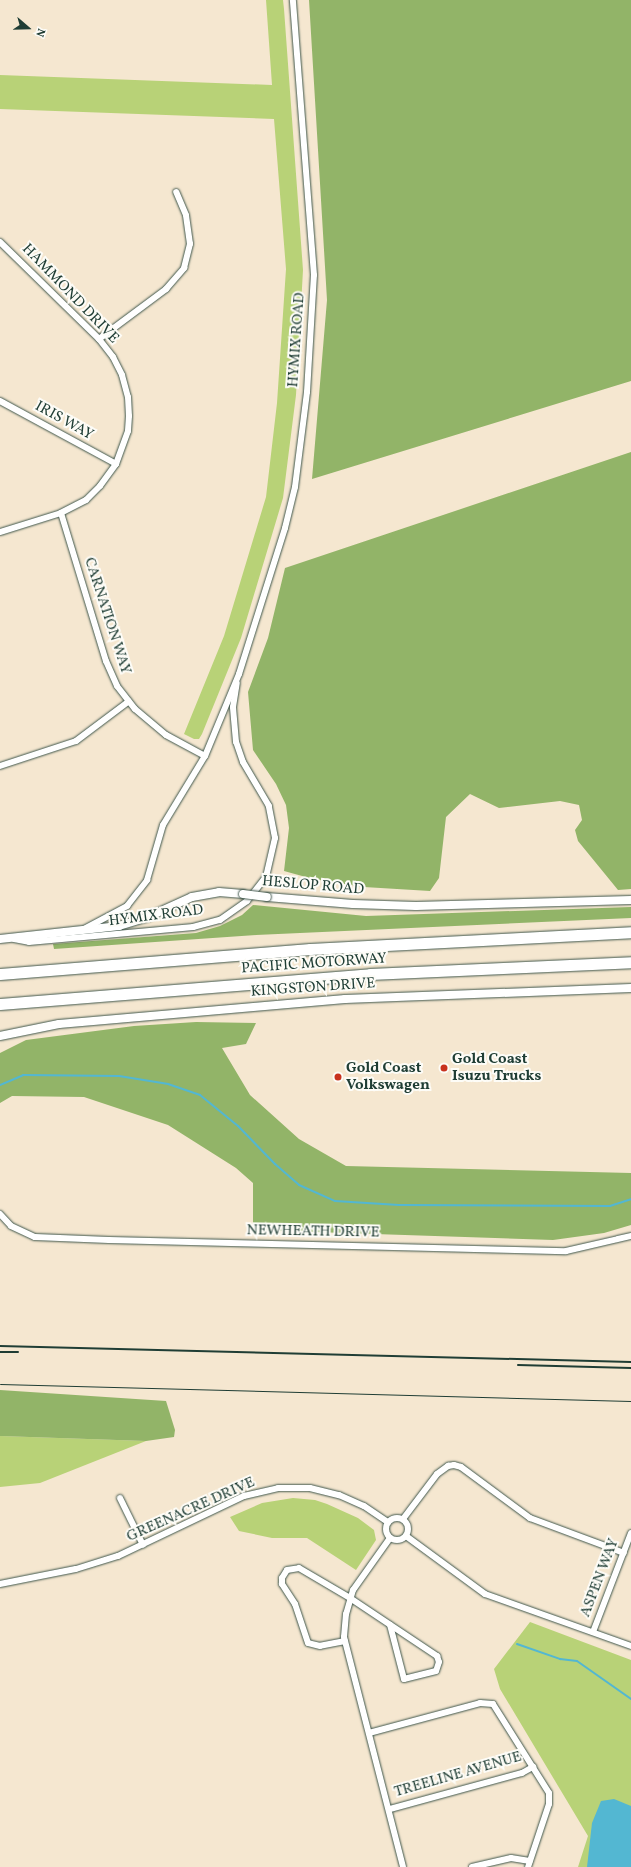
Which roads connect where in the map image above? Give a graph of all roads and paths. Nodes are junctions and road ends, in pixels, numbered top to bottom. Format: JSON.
{"nodes":[{"id":1,"x":293,"y":0,"type":"edge"},
{"id":2,"x":176,"y":192,"type":"dead end"},
{"id":3,"x":0,"y":242,"type":"edge"},
{"id":4,"x":99,"y":339,"type":"junction"},
{"id":5,"x":0,"y":401,"type":"edge"},
{"id":6,"x":116,"y":464,"type":"junction"},
{"id":7,"x":61,"y":513,"type":"junction"},
{"id":8,"x":0,"y":532,"type":"edge"},
{"id":9,"x":239,"y":674,"type":"junction"},
{"id":10,"x":129,"y":701,"type":"junction"},
{"id":11,"x":205,"y":756,"type":"junction"},
{"id":12,"x":0,"y":766,"type":"edge"},
{"id":13,"x":631,"y":900,"type":"edge"},
{"id":14,"x":84,"y":928,"type":"junction"},
{"id":15,"x":631,"y":932,"type":"edge"},
{"id":16,"x":10,"y":938,"type":"junction"},
{"id":17,"x":0,"y":939,"type":"edge"},
{"id":18,"x":631,"y":962,"type":"edge"},
{"id":19,"x":0,"y":974,"type":"edge"},
{"id":20,"x":631,"y":988,"type":"edge"},
{"id":21,"x":0,"y":1004,"type":"edge"},
{"id":22,"x":0,"y":1036,"type":"edge"},
{"id":23,"x":0,"y":1214,"type":"edge"},
{"id":24,"x":631,"y":1236,"type":"edge"},
{"id":25,"x":120,"y":1498,"type":"dead end"},
{"id":26,"x":403,"y":1520,"type":"junction"},
{"id":27,"x":388,"y":1522,"type":"junction"},
{"id":28,"x":631,"y":1533,"type":"edge"},
{"id":29,"x":406,"y":1536,"type":"junction"},
{"id":30,"x":390,"y":1538,"type":"junction"},
{"id":31,"x":143,"y":1545,"type":"junction"},
{"id":32,"x":624,"y":1553,"type":"junction"},
{"id":33,"x":0,"y":1584,"type":"edge"},
{"id":34,"x":350,"y":1598,"type":"junction"},
{"id":35,"x":390,"y":1625,"type":"junction"},
{"id":36,"x":593,"y":1632,"type":"junction"},
{"id":37,"x":345,"y":1641,"type":"junction"},
{"id":38,"x":631,"y":1646,"type":"edge"},
{"id":39,"x":369,"y":1732,"type":"junction"},
{"id":40,"x":532,"y":1767,"type":"junction"},
{"id":41,"x":390,"y":1808,"type":"junction"},
{"id":42,"x":529,"y":1864,"type":"edge"},
{"id":43,"x":402,"y":1867,"type":"edge"},
{"id":44,"x":472,"y":1867,"type":"edge"}],
"edges":[{"from":1,"to":9,"type":"street","name":"HYMIX ROAD"},
{"from":2,"to":4,"type":"street"},
{"from":3,"to":4,"type":"street","name":"HAMMOND DRIVE"},
{"from":4,"to":6,"type":"street","name":"HAMMOND DRIVE"},
{"from":5,"to":6,"type":"street","name":"IRIS WAY"},
{"from":6,"to":7,"type":"street","name":"HAMMOND DRIVE"},
{"from":7,"to":8,"type":"street","name":"HAMMOND DRIVE"},
{"from":7,"to":10,"type":"street","name":"CARNATION WAY"},
{"from":9,"to":11,"type":"street","name":"HYMIX ROAD"},
{"from":9,"to":16,"type":"street","name":"HYMIX ROAD"},
{"from":10,"to":11,"type":"street","name":"CARNATION WAY"},
{"from":10,"to":12,"type":"street"},
{"from":11,"to":14,"type":"street","name":"HYMIX ROAD"},
{"from":13,"to":14,"type":"street","name":"HESLOP ROAD","bridge":true},
{"from":14,"to":16,"type":"street","name":"HESLOP ROAD"},
{"from":15,"to":19,"type":"highway","name":"PACIFIC MOTORWAY"},
{"from":16,"to":17,"type":"street","name":"HESLOP ROAD"},
{"from":18,"to":21,"type":"highway","name":"PACIFIC MOTORWAY"},
{"from":20,"to":22,"type":"street","name":"KINGSTON DRIVE"},
{"from":23,"to":24,"type":"street","name":"NEWHEATH DRIVE"},
{"from":25,"to":31,"type":"street"},
{"from":26,"to":27,"type":"street"},
{"from":26,"to":29,"type":"street"},
{"from":26,"to":32,"type":"street"},
{"from":27,"to":30,"type":"street"},
{"from":27,"to":31,"type":"street","name":"GREENACRE DRIVE"},
{"from":28,"to":32,"type":"street","name":"ASPEN WAY"},
{"from":29,"to":30,"type":"street"},
{"from":29,"to":36,"type":"street"},
{"from":30,"to":34,"type":"street"},
{"from":31,"to":33,"type":"street","name":"GREENACRE DRIVE"},
{"from":32,"to":36,"type":"street","name":"ASPEN WAY"},
{"from":34,"to":35,"type":"street"},
{"from":34,"to":37,"type":"street"},
{"from":34,"to":37,"type":"street"},
{"from":35,"to":35,"type":"street"},
{"from":36,"to":38,"type":"street"},
{"from":37,"to":39,"type":"street"},
{"from":39,"to":40,"type":"street"},
{"from":39,"to":41,"type":"street"},
{"from":40,"to":41,"type":"street","name":"TREELINE AVENUE"},
{"from":40,"to":42,"type":"street"},
{"from":41,"to":43,"type":"street"},
{"from":42,"to":44,"type":"street"}]}
